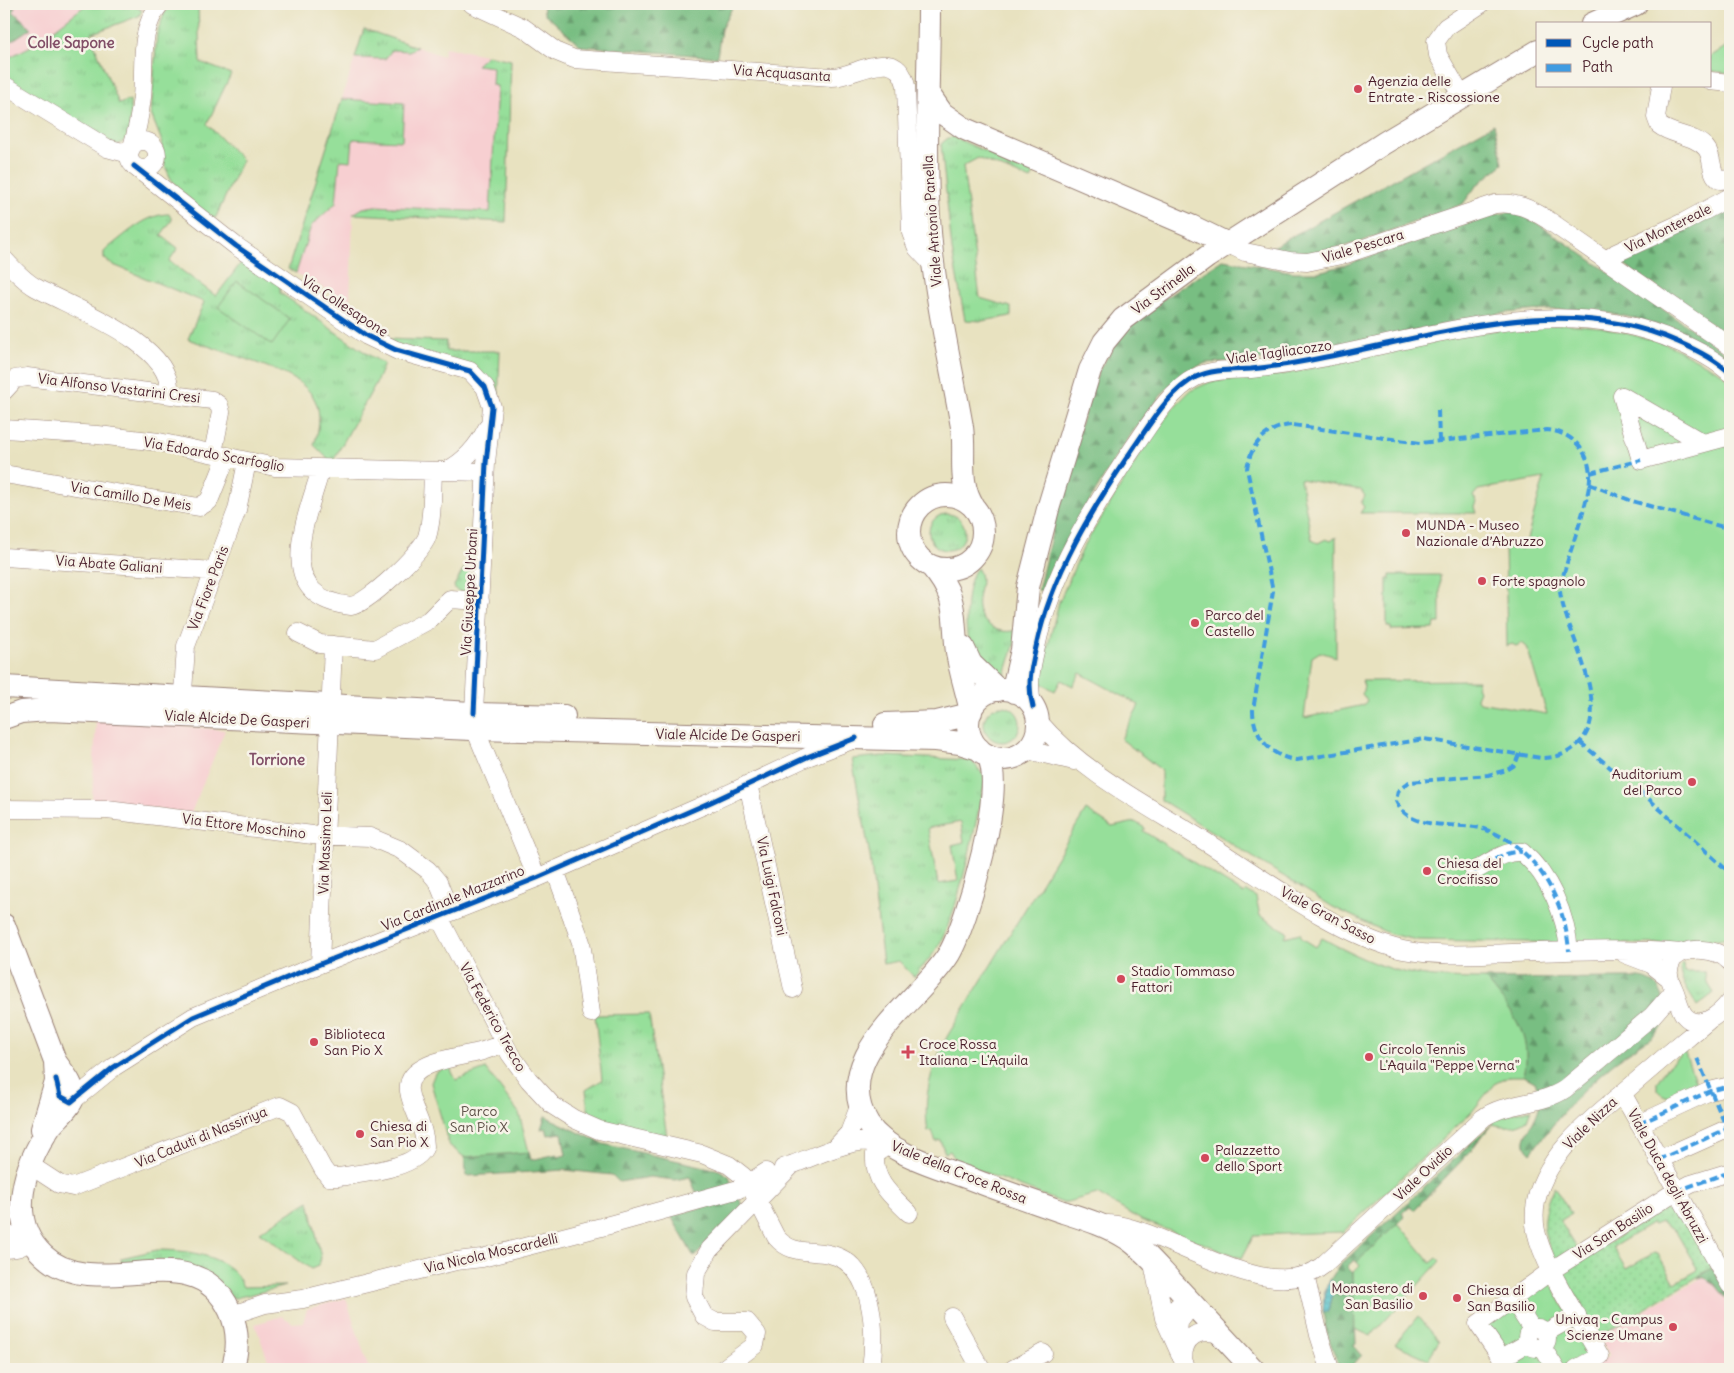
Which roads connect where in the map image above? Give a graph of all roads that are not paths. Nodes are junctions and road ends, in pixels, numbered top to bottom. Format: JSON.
{"nodes":[{"id":1,"x":160,"y":4,"type":"edge"},
{"id":2,"x":472,"y":4,"type":"edge"},
{"id":3,"x":930,"y":4,"type":"edge"},
{"id":4,"x":1481,"y":4,"type":"edge"},
{"id":5,"x":1636,"y":4,"type":"edge"},
{"id":6,"x":1596,"y":22,"type":"edge"},
{"id":7,"x":1533,"y":56,"type":"edge"},
{"id":8,"x":1712,"y":81,"type":"edge"},
{"id":9,"x":1730,"y":83,"type":"edge"},
{"id":10,"x":1662,"y":88,"type":"edge"},
{"id":11,"x":5,"y":89,"type":"edge"},
{"id":12,"x":928,"y":94,"type":"junction"},
{"id":13,"x":1461,"y":95,"type":"junction"},
{"id":14,"x":142,"y":96,"type":"junction"},
{"id":15,"x":975,"y":133,"type":"junction"},
{"id":16,"x":927,"y":138,"type":"junction"},
{"id":17,"x":156,"y":151,"type":"junction"},
{"id":18,"x":133,"y":154,"type":"junction"},
{"id":19,"x":1730,"y":178,"type":"edge"},
{"id":20,"x":174,"y":196,"type":"junction"},
{"id":21,"x":1730,"y":197,"type":"edge"},
{"id":22,"x":1226,"y":243,"type":"junction"},
{"id":23,"x":4,"y":259,"type":"edge"},
{"id":24,"x":1606,"y":261,"type":"junction"},
{"id":25,"x":934,"y":265,"type":"junction"},
{"id":26,"x":1730,"y":346,"type":"edge"},
{"id":27,"x":1730,"y":373,"type":"edge"},
{"id":28,"x":4,"y":391,"type":"edge"},
{"id":29,"x":169,"y":394,"type":"junction"},
{"id":30,"x":491,"y":416,"type":"junction"},
{"id":31,"x":4,"y":429,"type":"edge"},
{"id":32,"x":1730,"y":436,"type":"edge"},
{"id":33,"x":963,"y":437,"type":"junction"},
{"id":34,"x":1703,"y":443,"type":"junction"},
{"id":35,"x":220,"y":454,"type":"junction"},
{"id":36,"x":247,"y":462,"type":"junction"},
{"id":37,"x":321,"y":470,"type":"junction"},
{"id":38,"x":439,"y":471,"type":"junction"},
{"id":39,"x":485,"y":472,"type":"junction"},
{"id":40,"x":4,"y":474,"type":"edge"},
{"id":41,"x":930,"y":499,"type":"junction"},
{"id":42,"x":974,"y":508,"type":"junction"},
{"id":43,"x":4,"y":557,"type":"edge"},
{"id":44,"x":972,"y":558,"type":"junction"},
{"id":45,"x":931,"y":566,"type":"junction"},
{"id":46,"x":215,"y":571,"type":"junction"},
{"id":47,"x":480,"y":602,"type":"junction"},
{"id":48,"x":298,"y":633,"type":"dead end"},
{"id":49,"x":333,"y":645,"type":"junction"},
{"id":50,"x":4,"y":687,"type":"edge"},
{"id":51,"x":1007,"y":691,"type":"junction"},
{"id":52,"x":182,"y":707,"type":"junction"},
{"id":53,"x":970,"y":713,"type":"junction"},
{"id":54,"x":329,"y":714,"type":"junction"},
{"id":55,"x":1035,"y":714,"type":"junction"},
{"id":56,"x":4,"y":718,"type":"edge"},
{"id":57,"x":474,"y":721,"type":"junction"},
{"id":58,"x":856,"y":738,"type":"junction"},
{"id":59,"x":983,"y":752,"type":"junction"},
{"id":60,"x":1023,"y":753,"type":"junction"},
{"id":61,"x":1084,"y":764,"type":"junction"},
{"id":62,"x":748,"y":784,"type":"junction"},
{"id":63,"x":4,"y":809,"type":"edge"},
{"id":64,"x":990,"y":816,"type":"junction"},
{"id":65,"x":325,"y":835,"type":"junction"},
{"id":66,"x":555,"y":870,"type":"junction"},
{"id":67,"x":1474,"y":871,"type":"dead end"},
{"id":68,"x":537,"y":878,"type":"junction"},
{"id":69,"x":444,"y":914,"type":"junction"},
{"id":70,"x":4,"y":925,"type":"edge"},
{"id":71,"x":1607,"y":950,"type":"junction"},
{"id":72,"x":1569,"y":951,"type":"junction"},
{"id":73,"x":1682,"y":953,"type":"junction"},
{"id":74,"x":1725,"y":954,"type":"edge"},
{"id":75,"x":320,"y":964,"type":"junction"},
{"id":76,"x":793,"y":989,"type":"dead end"},
{"id":77,"x":1677,"y":998,"type":"junction"},
{"id":78,"x":1730,"y":1001,"type":"edge"},
{"id":79,"x":591,"y":1013,"type":"dead end"},
{"id":80,"x":1709,"y":1020,"type":"junction"},
{"id":81,"x":504,"y":1043,"type":"junction"},
{"id":82,"x":1671,"y":1051,"type":"junction"},
{"id":83,"x":56,"y":1070,"type":"junction"},
{"id":84,"x":1730,"y":1086,"type":"edge"},
{"id":85,"x":1622,"y":1093,"type":"junction"},
{"id":86,"x":71,"y":1102,"type":"junction"},
{"id":87,"x":860,"y":1104,"type":"junction"},
{"id":88,"x":1639,"y":1124,"type":"junction"},
{"id":89,"x":1729,"y":1131,"type":"edge"},
{"id":90,"x":886,"y":1143,"type":"junction"},
{"id":91,"x":836,"y":1147,"type":"junction"},
{"id":92,"x":32,"y":1160,"type":"junction"},
{"id":93,"x":1658,"y":1160,"type":"junction"},
{"id":94,"x":794,"y":1164,"type":"junction"},
{"id":95,"x":735,"y":1169,"type":"junction"},
{"id":96,"x":766,"y":1172,"type":"junction"},
{"id":97,"x":1730,"y":1172,"type":"edge"},
{"id":98,"x":749,"y":1184,"type":"junction"},
{"id":99,"x":1676,"y":1191,"type":"junction"},
{"id":100,"x":758,"y":1200,"type":"junction"},
{"id":101,"x":909,"y":1213,"type":"dead end"},
{"id":102,"x":1097,"y":1224,"type":"junction"},
{"id":103,"x":1165,"y":1242,"type":"junction"},
{"id":104,"x":11,"y":1244,"type":"edge"},
{"id":105,"x":1184,"y":1250,"type":"junction"},
{"id":106,"x":1148,"y":1257,"type":"junction"},
{"id":107,"x":1552,"y":1270,"type":"junction"},
{"id":108,"x":1305,"y":1275,"type":"junction"},
{"id":109,"x":1730,"y":1285,"type":"edge"},
{"id":110,"x":1512,"y":1298,"type":"junction"},
{"id":111,"x":1190,"y":1302,"type":"junction"},
{"id":112,"x":1577,"y":1314,"type":"junction"},
{"id":113,"x":232,"y":1315,"type":"junction"},
{"id":114,"x":952,"y":1318,"type":"dead end"},
{"id":115,"x":1169,"y":1329,"type":"junction"},
{"id":116,"x":1221,"y":1335,"type":"junction"},
{"id":117,"x":1537,"y":1338,"type":"junction"},
{"id":118,"x":1043,"y":1353,"type":"dead end"},
{"id":119,"x":1182,"y":1358,"type":"edge"},
{"id":120,"x":1603,"y":1363,"type":"edge"},
{"id":121,"x":1505,"y":1364,"type":"edge"},
{"id":122,"x":232,"y":1369,"type":"edge"},
{"id":123,"x":723,"y":1369,"type":"edge"},
{"id":124,"x":871,"y":1369,"type":"edge"},
{"id":125,"x":982,"y":1369,"type":"edge"},
{"id":126,"x":1013,"y":1369,"type":"edge"},
{"id":127,"x":1253,"y":1369,"type":"edge"},
{"id":128,"x":1330,"y":1369,"type":"edge"},
{"id":129,"x":1556,"y":1369,"type":"edge"},
{"id":130,"x":1576,"y":1369,"type":"edge"}],
"edges":[{"from":1,"to":14,"type":"street"},
{"from":2,"to":25,"type":"street","name":"Via Acquasanta"},
{"from":3,"to":12,"type":"main road","name":"Viale Antonio Panella"},
{"from":4,"to":13,"type":"street"},
{"from":5,"to":6,"type":"main road"},
{"from":7,"to":13,"type":"main road","name":"Via Strinella"},
{"from":8,"to":9,"type":"street"},
{"from":10,"to":19,"type":"street"},
{"from":11,"to":18,"type":"street"},
{"from":12,"to":15,"type":"main road","name":"Viale Pescara"},
{"from":12,"to":16,"type":"main road","name":"Viale Antonio Panella"},
{"from":13,"to":22,"type":"main road","name":"Via Strinella"},
{"from":14,"to":17,"type":"street","name":"Via Collesapone"},
{"from":14,"to":18,"type":"street"},
{"from":15,"to":16,"type":"main road","name":"Viale Pescara"},
{"from":15,"to":22,"type":"main road","name":"Viale Pescara"},
{"from":16,"to":25,"type":"main road","name":"Viale Antonio Panella"},
{"from":17,"to":18,"type":"street"},
{"from":17,"to":18,"type":"street"},
{"from":17,"to":20,"type":"street","name":"Via Collesapone"},
{"from":18,"to":20,"type":"street","name":"Via Collesapone"},
{"from":20,"to":30,"type":"street","name":"Via Collesapone"},
{"from":21,"to":24,"type":"street","name":"Via Montereale"},
{"from":22,"to":24,"type":"street","name":"Viale Pescara"},
{"from":22,"to":51,"type":"main road","name":"Via Strinella"},
{"from":23,"to":29,"type":"street"},
{"from":24,"to":26,"type":"street","name":"Viale Pescara"},
{"from":25,"to":33,"type":"main road","name":"Viale Antonio Panella"},
{"from":27,"to":55,"type":"street","name":"Viale Tagliacozzo"},
{"from":28,"to":29,"type":"street","name":"Via Alfonso Vastarini Cresi"},
{"from":29,"to":35,"type":"street","name":"Via Alfonso Vastarini Cresi"},
{"from":30,"to":38,"type":"street"},
{"from":30,"to":39,"type":"street","name":"Via Collesapone"},
{"from":31,"to":35,"type":"street","name":"Via Edoardo Scarfoglio"},
{"from":32,"to":34,"type":"street"},
{"from":33,"to":41,"type":"main road","name":"Viale Antonio Panella"},
{"from":33,"to":42,"type":"main road","name":"Viale Antonio Panella"},
{"from":34,"to":34,"type":"street"},
{"from":35,"to":36,"type":"street","name":"Via Edoardo Scarfoglio"},
{"from":35,"to":40,"type":"street","name":"Via Camillo De Meis"},
{"from":36,"to":37,"type":"street","name":"Via Edoardo Scarfoglio"},
{"from":36,"to":46,"type":"street","name":"Via Fiore Paris"},
{"from":37,"to":38,"type":"street","name":"Via Edoardo Scarfoglio"},
{"from":37,"to":38,"type":"street"},
{"from":38,"to":39,"type":"street","name":"Via Edoardo Scarfoglio"},
{"from":39,"to":47,"type":"street","name":"Via Giuseppe Urbani"},
{"from":41,"to":42,"type":"main road"},
{"from":41,"to":45,"type":"main road"},
{"from":42,"to":44,"type":"main road"},
{"from":43,"to":46,"type":"street","name":"Via Abate Galiani"},
{"from":44,"to":45,"type":"main road"},
{"from":44,"to":51,"type":"main road"},
{"from":45,"to":53,"type":"main road"},
{"from":46,"to":52,"type":"street","name":"Via Fiore Paris"},
{"from":47,"to":49,"type":"street"},
{"from":47,"to":57,"type":"street","name":"Via Giuseppe Urbani"},
{"from":48,"to":49,"type":"street"},
{"from":49,"to":54,"type":"street","name":"Via Massimo Leli"},
{"from":50,"to":52,"type":"main road","name":"Viale Alcide De Gasperi"},
{"from":51,"to":53,"type":"main road"},
{"from":51,"to":55,"type":"main road"},
{"from":52,"to":54,"type":"main road","name":"Viale Alcide De Gasperi"},
{"from":52,"to":56,"type":"main road","name":"Viale Alcide De Gasperi"},
{"from":53,"to":57,"type":"main road","name":"Viale Alcide De Gasperi"},
{"from":53,"to":59,"type":"main road"},
{"from":54,"to":57,"type":"main road","name":"Viale Alcide De Gasperi"},
{"from":54,"to":65,"type":"street","name":"Via Massimo Leli"},
{"from":55,"to":60,"type":"main road"},
{"from":55,"to":61,"type":"street","name":"Viale Gran Sasso"},
{"from":57,"to":58,"type":"main road","name":"Viale Alcide De Gasperi"},
{"from":57,"to":68,"type":"street","name":"Via Giuseppe Urbani"},
{"from":58,"to":59,"type":"main road","name":"Viale Alcide De Gasperi"},
{"from":58,"to":62,"type":"street","name":"Via Cardinale Mazzarino"},
{"from":59,"to":60,"type":"main road"},
{"from":59,"to":64,"type":"main road","name":"Viale della Croce Rossa"},
{"from":60,"to":61,"type":"street","name":"Viale Gran Sasso"},
{"from":60,"to":64,"type":"main road","name":"Viale della Croce Rossa"},
{"from":61,"to":72,"type":"street","name":"Viale Gran Sasso"},
{"from":62,"to":66,"type":"street","name":"Via Cardinale Mazzarino"},
{"from":62,"to":76,"type":"street","name":"Via Luigi Falconi"},
{"from":63,"to":65,"type":"street","name":"Via Ettore Moschino"},
{"from":64,"to":87,"type":"main road","name":"Viale della Croce Rossa"},
{"from":65,"to":69,"type":"street","name":"Via Ettore Moschino"},
{"from":65,"to":75,"type":"street","name":"Via Massimo Leli"},
{"from":66,"to":68,"type":"street","name":"Via Cardinale Mazzarino"},
{"from":66,"to":79,"type":"street"},
{"from":67,"to":72,"type":"street"},
{"from":68,"to":69,"type":"street","name":"Via Cardinale Mazzarino"},
{"from":69,"to":75,"type":"street","name":"Via Cardinale Mazzarino"},
{"from":69,"to":81,"type":"street","name":"Via Federico Trecco"},
{"from":70,"to":83,"type":"main road"},
{"from":71,"to":72,"type":"street","name":"Viale Gran Sasso"},
{"from":71,"to":73,"type":"street","name":"Viale Gran Sasso"},
{"from":71,"to":77,"type":"street","name":"Viale Gran Sasso"},
{"from":73,"to":74,"type":"street","name":"Viale Gran Sasso"},
{"from":73,"to":77,"type":"street","name":"Viale Nizza"},
{"from":75,"to":86,"type":"street","name":"Via Cardinale Mazzarino"},
{"from":77,"to":80,"type":"street"},
{"from":77,"to":82,"type":"street","name":"Viale Nizza"},
{"from":77,"to":108,"type":"street","name":"Viale Ovidio"},
{"from":78,"to":80,"type":"street","name":"Viale Nizza"},
{"from":80,"to":82,"type":"street","name":"Viale Nizza"},
{"from":81,"to":92,"type":"street","name":"Via Caduti di Nassiriya"},
{"from":81,"to":95,"type":"street","name":"Via Federico Trecco"},
{"from":82,"to":85,"type":"street","name":"Viale Nizza"},
{"from":83,"to":86,"type":"main road"},
{"from":83,"to":92,"type":"main road"},
{"from":84,"to":88,"type":"street"},
{"from":85,"to":88,"type":"street","name":"Viale Duca degli Abruzzi"},
{"from":85,"to":107,"type":"street","name":"Viale Nizza"},
{"from":86,"to":92,"type":"main road","name":"Via Cardinale Mazzarino"},
{"from":87,"to":90,"type":"main road","name":"Viale della Croce Rossa"},
{"from":87,"to":91,"type":"street"},
{"from":88,"to":93,"type":"street","name":"Viale Duca degli Abruzzi"},
{"from":89,"to":93,"type":"street"},
{"from":90,"to":91,"type":"street"},
{"from":90,"to":101,"type":"street"},
{"from":90,"to":102,"type":"main road","name":"Viale della Croce Rossa"},
{"from":91,"to":94,"type":"street"},
{"from":92,"to":104,"type":"main road","name":"Via Cardinale Mazzarino"},
{"from":93,"to":99,"type":"street","name":"Viale Duca degli Abruzzi"},
{"from":94,"to":96,"type":"street"},
{"from":94,"to":100,"type":"street"},
{"from":95,"to":96,"type":"street"},
{"from":95,"to":98,"type":"street","name":"Via Federico Trecco"},
{"from":96,"to":98,"type":"street","name":"Via Nicola Moscardelli"},
{"from":97,"to":99,"type":"street","name":"Via San Basilio"},
{"from":98,"to":100,"type":"street","name":"Via Federico Trecco"},
{"from":98,"to":113,"type":"street","name":"Via Nicola Moscardelli"},
{"from":99,"to":107,"type":"street","name":"Via San Basilio"},
{"from":99,"to":109,"type":"street","name":"Viale Duca degli Abruzzi"},
{"from":100,"to":123,"type":"street"},
{"from":100,"to":124,"type":"street","name":"Via Federico Trecco"},
{"from":102,"to":103,"type":"street","name":"Viale Ovidio"},
{"from":102,"to":106,"type":"main road","name":"Viale della Croce Rossa"},
{"from":103,"to":105,"type":"street","name":"Viale Ovidio"},
{"from":103,"to":106,"type":"street"},
{"from":104,"to":113,"type":"main road"},
{"from":105,"to":106,"type":"street","name":"Viale Ovidio"},
{"from":105,"to":108,"type":"street","name":"Viale Ovidio"},
{"from":106,"to":111,"type":"main road","name":"Viale della Croce Rossa"},
{"from":106,"to":115,"type":"street"},
{"from":107,"to":110,"type":"street","name":"Via San Basilio"},
{"from":107,"to":112,"type":"street","name":"Viale Nizza"},
{"from":108,"to":128,"type":"street"},
{"from":110,"to":117,"type":"street"},
{"from":110,"to":121,"type":"street","name":"Via San Basilio"},
{"from":111,"to":115,"type":"street"},
{"from":111,"to":116,"type":"main road","name":"Viale della Croce Rossa"},
{"from":111,"to":119,"type":"street"},
{"from":112,"to":117,"type":"street"},
{"from":112,"to":120,"type":"street","name":"Viale Nizza"},
{"from":113,"to":122,"type":"main road"},
{"from":114,"to":125,"type":"street"},
{"from":115,"to":119,"type":"street"},
{"from":116,"to":119,"type":"street"},
{"from":116,"to":127,"type":"main road","name":"Viale della Croce Rossa"},
{"from":117,"to":121,"type":"street"},
{"from":117,"to":129,"type":"street"},
{"from":118,"to":126,"type":"street"},
{"from":120,"to":130,"type":"street"}]}
